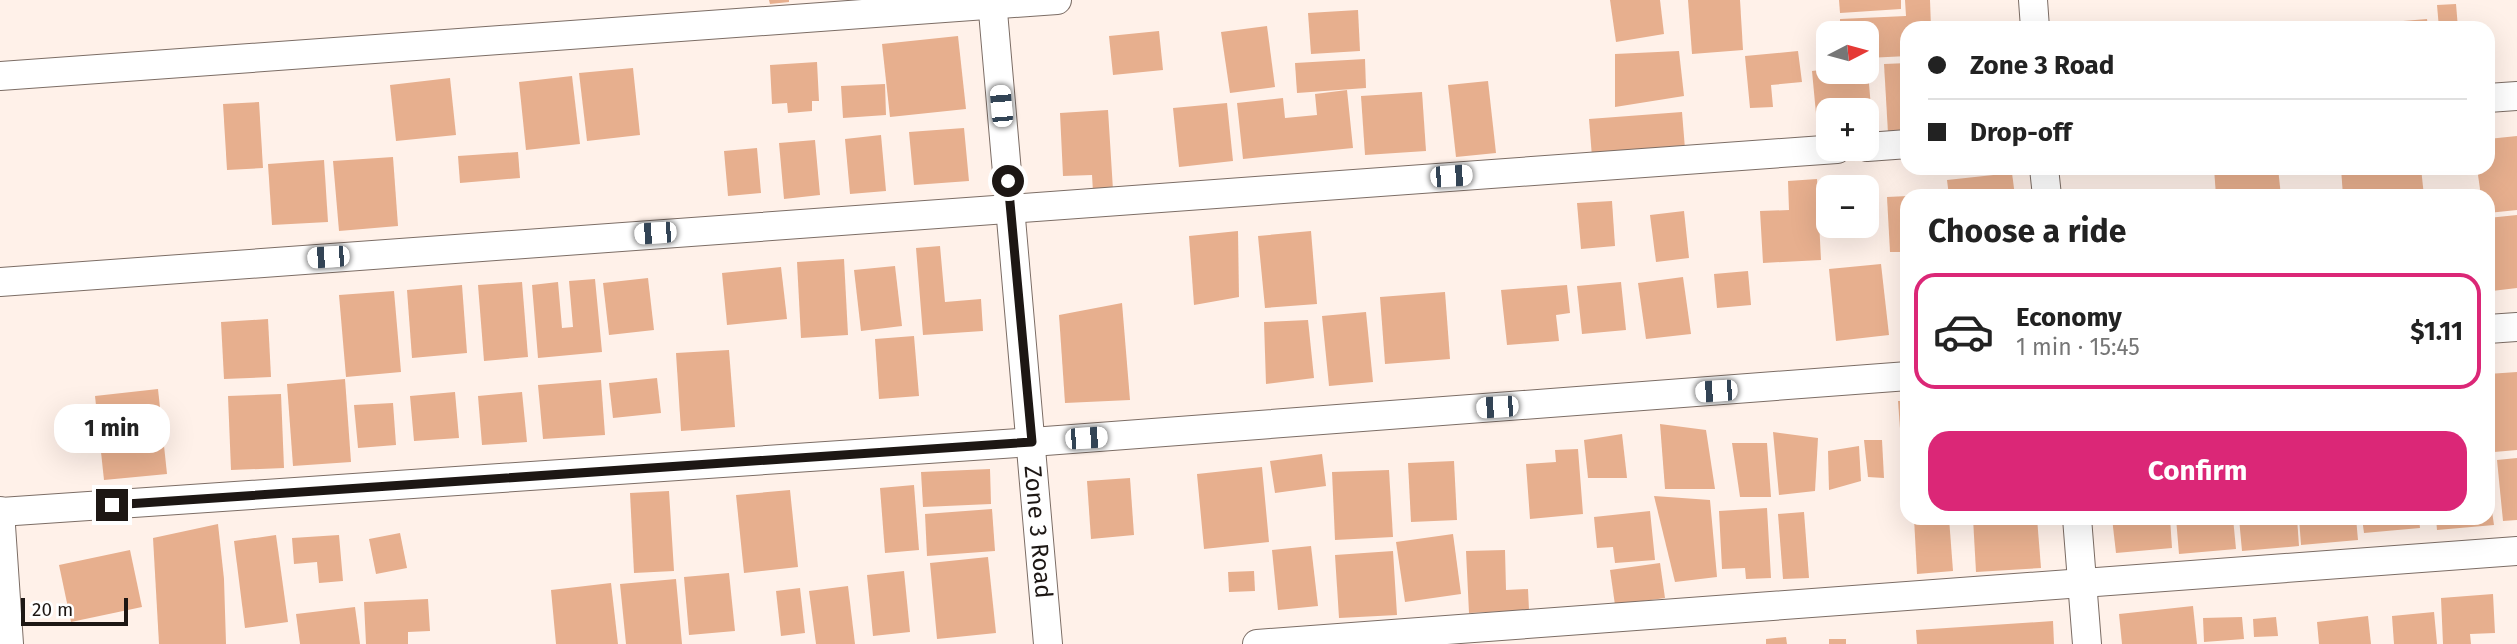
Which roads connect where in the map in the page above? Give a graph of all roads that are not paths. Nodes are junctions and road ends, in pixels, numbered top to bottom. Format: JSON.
{"nodes":[{"id":1,"x":1057,"y":0,"type":"edge"},
{"id":2,"x":2033,"y":0,"type":"edge"},
{"id":3,"x":993,"y":2,"type":"edge"},
{"id":4,"x":2034,"y":21,"type":"edge"},
{"id":5,"x":0,"y":76,"type":"edge"},
{"id":6,"x":2517,"y":96,"type":"edge"},
{"id":7,"x":2495,"y":98,"type":"edge"},
{"id":8,"x":1900,"y":145,"type":"edge"},
{"id":9,"x":1879,"y":146,"type":"edge"},
{"id":10,"x":1816,"y":150,"type":"edge"},
{"id":11,"x":1010,"y":207,"type":"junction"},
{"id":12,"x":0,"y":282,"type":"edge"},
{"id":13,"x":2517,"y":327,"type":"edge"},
{"id":14,"x":2495,"y":329,"type":"edge"},
{"id":15,"x":1900,"y":377,"type":"edge"},
{"id":16,"x":1032,"y":442,"type":"junction"},
{"id":17,"x":0,"y":512,"type":"edge"},
{"id":18,"x":2078,"y":525,"type":"edge"},
{"id":19,"x":2517,"y":551,"type":"edge"},
{"id":20,"x":2083,"y":585,"type":"junction"},
{"id":21,"x":9,"y":644,"type":"edge"},
{"id":22,"x":1048,"y":644,"type":"edge"},
{"id":23,"x":1257,"y":644,"type":"edge"},
{"id":24,"x":2087,"y":644,"type":"edge"}],
"edges":[{"from":1,"to":3,"type":"street"},
{"from":2,"to":4,"type":"street"},
{"from":3,"to":5,"type":"street"},
{"from":3,"to":11,"type":"street","name":"Zone 3 Road"},
{"from":6,"to":7,"type":"street"},
{"from":8,"to":9,"type":"street"},
{"from":10,"to":11,"type":"street"},
{"from":11,"to":12,"type":"street"},
{"from":11,"to":16,"type":"street","name":"Zone 3 Road"},
{"from":13,"to":14,"type":"street"},
{"from":15,"to":16,"type":"street"},
{"from":16,"to":17,"type":"street"},
{"from":16,"to":22,"type":"street","name":"Zone 3 Road"},
{"from":17,"to":21,"type":"street"},
{"from":18,"to":20,"type":"street"},
{"from":19,"to":20,"type":"street"},
{"from":20,"to":23,"type":"street"},
{"from":20,"to":24,"type":"street"}]}
